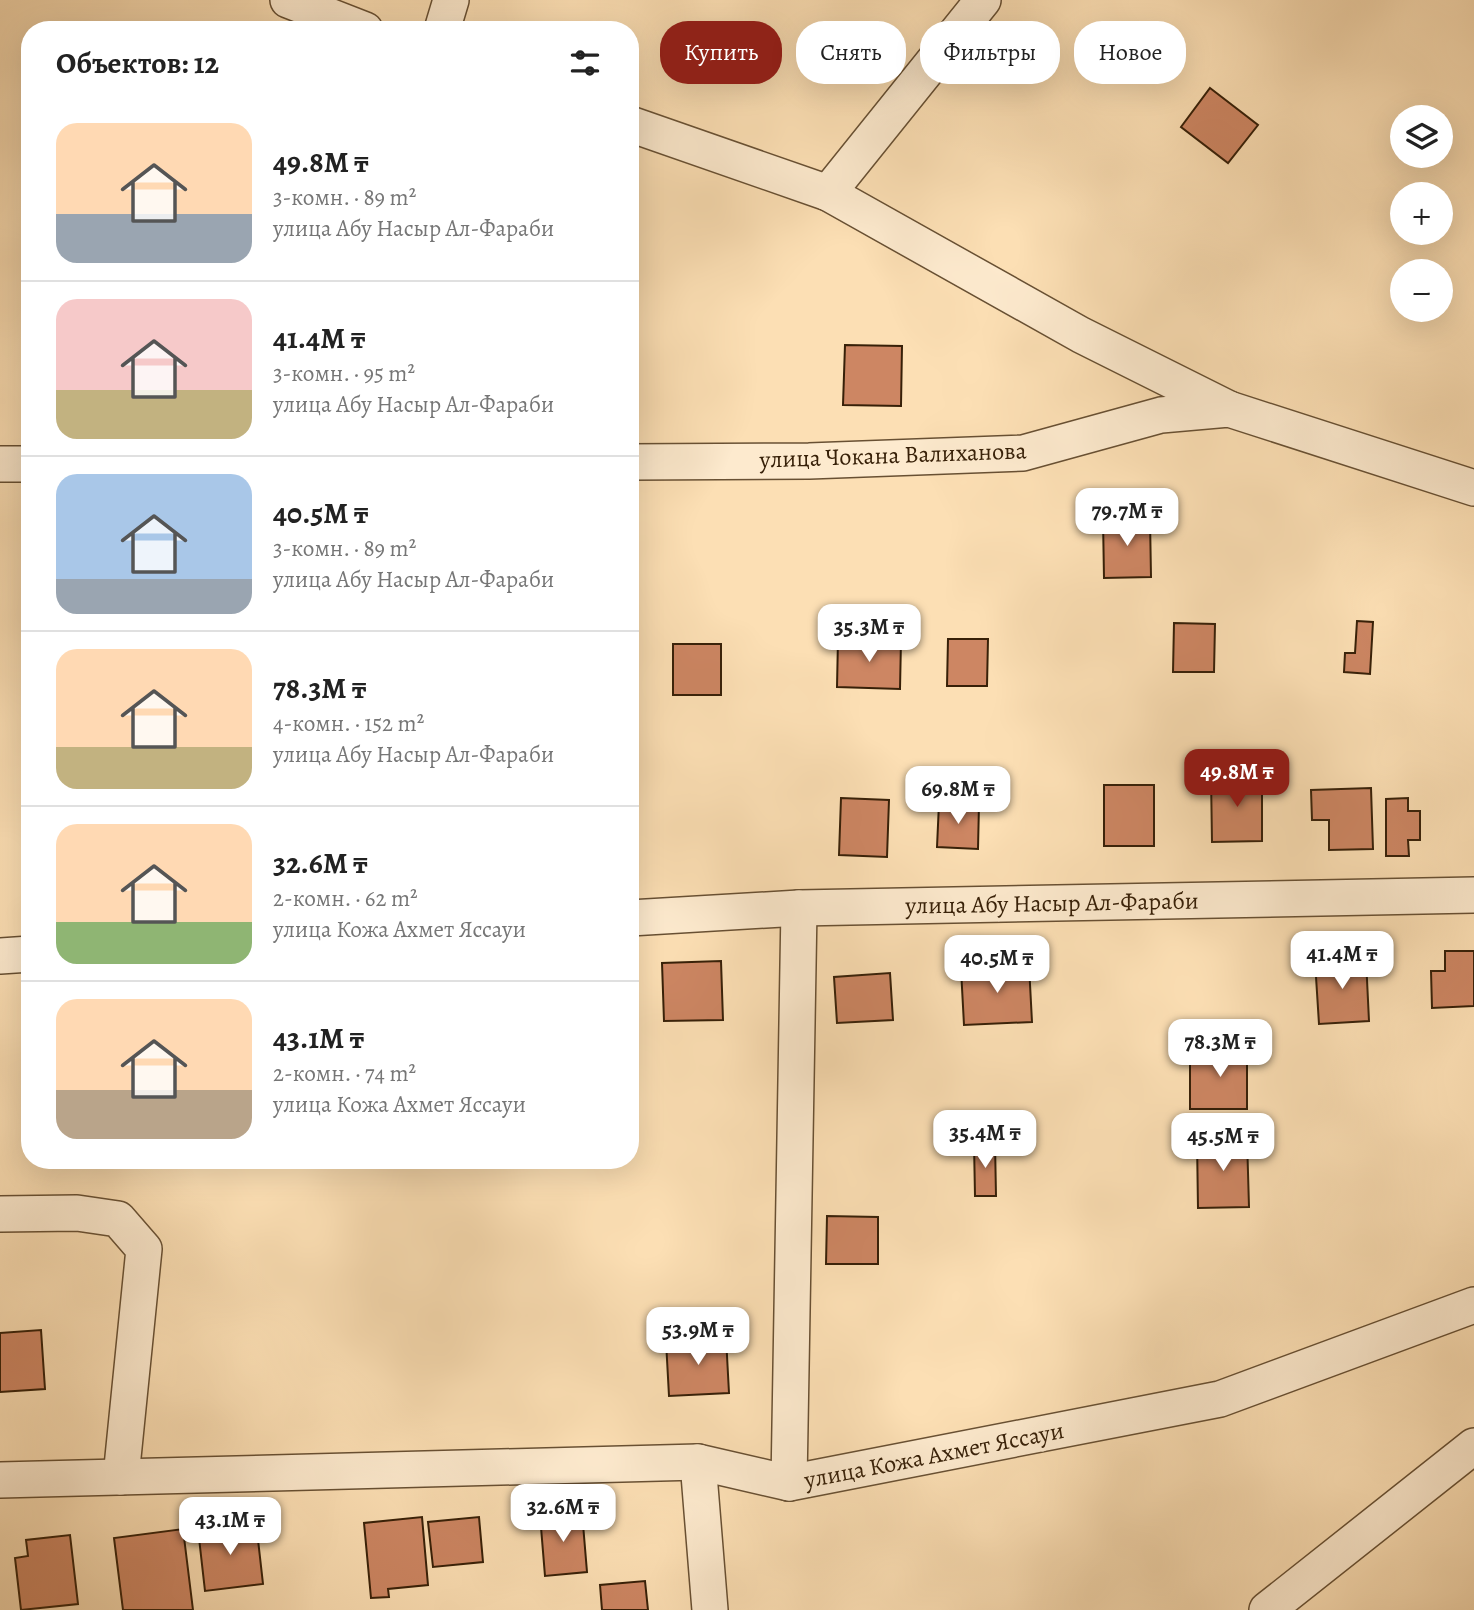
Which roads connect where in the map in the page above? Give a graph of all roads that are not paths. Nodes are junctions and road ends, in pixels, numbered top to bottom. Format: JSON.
{"nodes":[{"id":1,"x":288,"y":0,"type":"edge"},
{"id":2,"x":451,"y":0,"type":"edge"},
{"id":3,"x":983,"y":0,"type":"edge"},
{"id":4,"x":342,"y":21,"type":"edge"},
{"id":5,"x":445,"y":21,"type":"edge"},
{"id":6,"x":639,"y":127,"type":"edge"},
{"id":7,"x":828,"y":192,"type":"junction"},
{"id":8,"x":1228,"y":409,"type":"junction"},
{"id":9,"x":639,"y":462,"type":"edge"},
{"id":10,"x":0,"y":464,"type":"edge"},
{"id":11,"x":21,"y":464,"type":"edge"},
{"id":12,"x":1474,"y":488,"type":"edge"},
{"id":13,"x":1474,"y":895,"type":"edge"},
{"id":14,"x":799,"y":908,"type":"junction"},
{"id":15,"x":639,"y":917,"type":"edge"},
{"id":16,"x":21,"y":955,"type":"edge"},
{"id":17,"x":0,"y":956,"type":"edge"},
{"id":18,"x":0,"y":1214,"type":"edge"},
{"id":19,"x":1474,"y":1305,"type":"edge"},
{"id":20,"x":1474,"y":1446,"type":"edge"},
{"id":21,"x":698,"y":1462,"type":"junction"},
{"id":22,"x":121,"y":1477,"type":"junction"},
{"id":23,"x":0,"y":1480,"type":"edge"},
{"id":24,"x":789,"y":1483,"type":"junction"},
{"id":25,"x":709,"y":1610,"type":"edge"},
{"id":26,"x":1267,"y":1610,"type":"edge"}],
"edges":[{"from":1,"to":4,"type":"street"},
{"from":2,"to":5,"type":"street"},
{"from":3,"to":7,"type":"street"},
{"from":6,"to":7,"type":"street"},
{"from":7,"to":8,"type":"street"},
{"from":8,"to":9,"type":"street","name":"улица Чокана Валиханова"},
{"from":8,"to":12,"type":"street","name":"улица Чокана Валиханова"},
{"from":10,"to":11,"type":"street"},
{"from":13,"to":14,"type":"street","name":"улица Абу Насыр Ал-Фараби"},
{"from":14,"to":15,"type":"street","name":"улица Абу Насыр Ал-Фараби"},
{"from":14,"to":24,"type":"street"},
{"from":16,"to":17,"type":"street"},
{"from":18,"to":22,"type":"street"},
{"from":19,"to":24,"type":"street","name":"улица Кожа Ахмет Яссауи"},
{"from":20,"to":26,"type":"street"},
{"from":21,"to":22,"type":"street","name":"улица Кожа Ахмет Яссауи"},
{"from":21,"to":24,"type":"street","name":"улица Кожа Ахмет Яссауи"},
{"from":21,"to":25,"type":"street"},
{"from":22,"to":23,"type":"street","name":"улица Кожа Ахмет Яссауи"}]}
